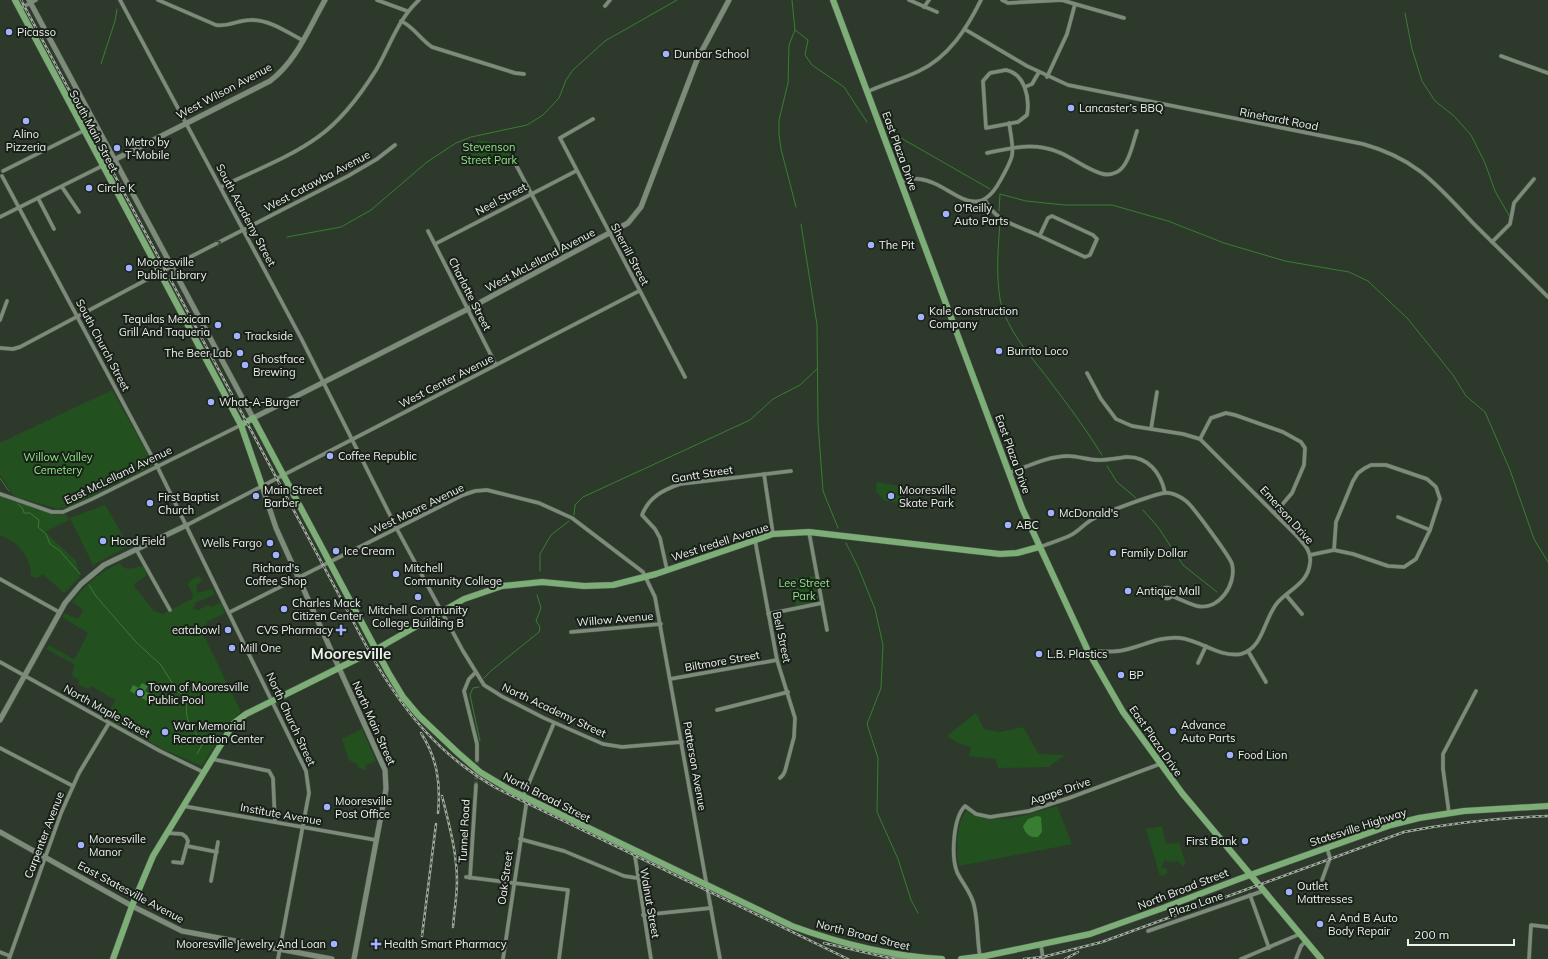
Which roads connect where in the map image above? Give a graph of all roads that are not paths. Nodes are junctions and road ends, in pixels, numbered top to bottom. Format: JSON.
{"nodes":[{"id":1,"x":15,"y":0,"type":"edge"},
{"id":2,"x":36,"y":0,"type":"edge"},
{"id":3,"x":120,"y":0,"type":"edge"},
{"id":4,"x":158,"y":0,"type":"edge"},
{"id":5,"x":325,"y":0,"type":"edge"},
{"id":6,"x":377,"y":0,"type":"edge"},
{"id":7,"x":419,"y":0,"type":"edge"},
{"id":8,"x":610,"y":0,"type":"edge"},
{"id":9,"x":729,"y":0,"type":"edge"},
{"id":10,"x":833,"y":0,"type":"edge"},
{"id":11,"x":909,"y":0,"type":"edge"},
{"id":12,"x":929,"y":0,"type":"edge"},
{"id":13,"x":981,"y":0,"type":"edge"},
{"id":14,"x":1002,"y":0,"type":"edge"},
{"id":15,"x":29,"y":2,"type":"edge"},
{"id":16,"x":1075,"y":4,"type":"junction"},
{"id":17,"x":605,"y":6,"type":"dead end"},
{"id":18,"x":924,"y":7,"type":"junction"},
{"id":19,"x":19,"y":9,"type":"junction"},
{"id":20,"x":407,"y":11,"type":"junction"},
{"id":21,"x":937,"y":12,"type":"dead end"},
{"id":22,"x":1124,"y":18,"type":"dead end"},
{"id":23,"x":401,"y":21,"type":"junction"},
{"id":24,"x":966,"y":30,"type":"junction"},
{"id":25,"x":302,"y":40,"type":"junction"},
{"id":26,"x":1501,"y":56,"type":"dead end"},
{"id":27,"x":1039,"y":72,"type":"junction"},
{"id":28,"x":1548,"y":73,"type":"edge"},
{"id":29,"x":524,"y":74,"type":"dead end"},
{"id":30,"x":1046,"y":77,"type":"junction"},
{"id":31,"x":1025,"y":88,"type":"junction"},
{"id":32,"x":868,"y":92,"type":"junction"},
{"id":33,"x":593,"y":119,"type":"dead end"},
{"id":34,"x":186,"y":123,"type":"junction"},
{"id":35,"x":1009,"y":123,"type":"junction"},
{"id":36,"x":83,"y":131,"type":"junction"},
{"id":37,"x":1137,"y":131,"type":"dead end"},
{"id":38,"x":395,"y":146,"type":"dead end"},
{"id":39,"x":1013,"y":148,"type":"junction"},
{"id":40,"x":987,"y":153,"type":"dead end"},
{"id":41,"x":114,"y":160,"type":"junction"},
{"id":42,"x":515,"y":163,"type":"dead end"},
{"id":43,"x":102,"y":166,"type":"junction"},
{"id":44,"x":576,"y":171,"type":"junction"},
{"id":45,"x":1,"y":173,"type":"edge"},
{"id":46,"x":1534,"y":179,"type":"dead end"},
{"id":47,"x":900,"y":182,"type":"junction"},
{"id":48,"x":62,"y":187,"type":"junction"},
{"id":49,"x":221,"y":187,"type":"junction"},
{"id":50,"x":531,"y":193,"type":"junction"},
{"id":51,"x":38,"y":198,"type":"junction"},
{"id":52,"x":985,"y":200,"type":"junction"},
{"id":53,"x":19,"y":208,"type":"junction"},
{"id":54,"x":80,"y":212,"type":"dead end"},
{"id":55,"x":0,"y":217,"type":"edge"},
{"id":56,"x":54,"y":229,"type":"dead end"},
{"id":57,"x":243,"y":230,"type":"junction"},
{"id":58,"x":428,"y":231,"type":"dead end"},
{"id":59,"x":609,"y":234,"type":"junction"},
{"id":60,"x":1040,"y":235,"type":"junction"},
{"id":61,"x":1492,"y":242,"type":"junction"},
{"id":62,"x":435,"y":244,"type":"junction"},
{"id":63,"x":565,"y":257,"type":"junction"},
{"id":64,"x":170,"y":267,"type":"junction"},
{"id":65,"x":159,"y":273,"type":"junction"},
{"id":66,"x":639,"y":291,"type":"junction"},
{"id":67,"x":1548,"y":297,"type":"edge"},
{"id":68,"x":7,"y":301,"type":"dead end"},
{"id":69,"x":468,"y":309,"type":"junction"},
{"id":70,"x":78,"y":316,"type":"junction"},
{"id":71,"x":0,"y":320,"type":"edge"},
{"id":72,"x":0,"y":348,"type":"edge"},
{"id":73,"x":496,"y":365,"type":"junction"},
{"id":74,"x":1087,"y":373,"type":"dead end"},
{"id":75,"x":685,"y":377,"type":"dead end"},
{"id":76,"x":324,"y":383,"type":"junction"},
{"id":77,"x":1157,"y":392,"type":"dead end"},
{"id":78,"x":253,"y":418,"type":"junction"},
{"id":79,"x":241,"y":425,"type":"junction"},
{"id":80,"x":1152,"y":429,"type":"junction"},
{"id":81,"x":353,"y":439,"type":"junction"},
{"id":82,"x":1200,"y":439,"type":"junction"},
{"id":83,"x":157,"y":466,"type":"junction"},
{"id":84,"x":791,"y":471,"type":"dead end"},
{"id":85,"x":1009,"y":473,"type":"junction"},
{"id":86,"x":764,"y":474,"type":"junction"},
{"id":87,"x":282,"y":475,"type":"junction"},
{"id":88,"x":262,"y":486,"type":"junction"},
{"id":89,"x":1165,"y":493,"type":"junction"},
{"id":90,"x":0,"y":494,"type":"edge"},
{"id":91,"x":1275,"y":513,"type":"junction"},
{"id":92,"x":1398,"y":517,"type":"dead end"},
{"id":93,"x":187,"y":525,"type":"junction"},
{"id":94,"x":397,"y":528,"type":"junction"},
{"id":95,"x":1430,"y":530,"type":"junction"},
{"id":96,"x":809,"y":532,"type":"junction"},
{"id":97,"x":773,"y":534,"type":"junction"},
{"id":98,"x":755,"y":538,"type":"junction"},
{"id":99,"x":1039,"y":547,"type":"junction"},
{"id":100,"x":136,"y":549,"type":"junction"},
{"id":101,"x":1334,"y":550,"type":"junction"},
{"id":102,"x":1310,"y":555,"type":"junction"},
{"id":103,"x":328,"y":563,"type":"junction"},
{"id":104,"x":667,"y":570,"type":"junction"},
{"id":105,"x":646,"y":577,"type":"junction"},
{"id":106,"x":298,"y":578,"type":"junction"},
{"id":107,"x":0,"y":579,"type":"edge"},
{"id":108,"x":1286,"y":595,"type":"junction"},
{"id":109,"x":1172,"y":596,"type":"dead end"},
{"id":110,"x":822,"y":603,"type":"junction"},
{"id":111,"x":170,"y":610,"type":"dead end"},
{"id":112,"x":60,"y":612,"type":"junction"},
{"id":113,"x":230,"y":612,"type":"junction"},
{"id":114,"x":442,"y":613,"type":"junction"},
{"id":115,"x":768,"y":614,"type":"junction"},
{"id":116,"x":1302,"y":614,"type":"dead end"},
{"id":117,"x":661,"y":624,"type":"junction"},
{"id":118,"x":827,"y":630,"type":"dead end"},
{"id":119,"x":571,"y":632,"type":"dead end"},
{"id":120,"x":1206,"y":646,"type":"junction"},
{"id":121,"x":375,"y":650,"type":"junction"},
{"id":122,"x":1088,"y":651,"type":"junction"},
{"id":123,"x":1248,"y":651,"type":"junction"},
{"id":124,"x":777,"y":660,"type":"junction"},
{"id":125,"x":0,"y":662,"type":"edge"},
{"id":126,"x":1198,"y":663,"type":"dead end"},
{"id":127,"x":339,"y":668,"type":"junction"},
{"id":128,"x":475,"y":673,"type":"junction"},
{"id":129,"x":24,"y":676,"type":"junction"},
{"id":130,"x":670,"y":679,"type":"junction"},
{"id":131,"x":1266,"y":682,"type":"dead end"},
{"id":132,"x":1476,"y":691,"type":"dead end"},
{"id":133,"x":788,"y":692,"type":"junction"},
{"id":134,"x":273,"y":701,"type":"junction"},
{"id":135,"x":717,"y":710,"type":"dead end"},
{"id":136,"x":0,"y":720,"type":"edge"},
{"id":137,"x":109,"y":723,"type":"junction"},
{"id":138,"x":554,"y":723,"type":"junction"},
{"id":139,"x":682,"y":742,"type":"junction"},
{"id":140,"x":0,"y":748,"type":"edge"},
{"id":141,"x":211,"y":759,"type":"junction"},
{"id":142,"x":477,"y":760,"type":"tunnel mouth"},
{"id":143,"x":1160,"y":764,"type":"junction"},
{"id":144,"x":203,"y":772,"type":"junction"},
{"id":145,"x":780,"y":778,"type":"dead end"},
{"id":146,"x":476,"y":785,"type":"tunnel mouth"},
{"id":147,"x":73,"y":786,"type":"junction"},
{"id":148,"x":525,"y":798,"type":"junction"},
{"id":149,"x":183,"y":806,"type":"junction"},
{"id":150,"x":1548,"y":806,"type":"edge"},
{"id":151,"x":1449,"y":813,"type":"junction"},
{"id":152,"x":274,"y":822,"type":"junction"},
{"id":153,"x":303,"y":827,"type":"junction"},
{"id":154,"x":0,"y":832,"type":"edge"},
{"id":155,"x":166,"y":833,"type":"junction"},
{"id":156,"x":520,"y":839,"type":"junction"},
{"id":157,"x":376,"y":840,"type":"junction"},
{"id":158,"x":218,"y":842,"type":"dead end"},
{"id":159,"x":187,"y":846,"type":"junction"},
{"id":160,"x":1327,"y":848,"type":"junction"},
{"id":161,"x":634,"y":850,"type":"junction"},
{"id":162,"x":217,"y":852,"type":"junction"},
{"id":163,"x":44,"y":856,"type":"junction"},
{"id":164,"x":173,"y":862,"type":"dead end"},
{"id":165,"x":1250,"y":875,"type":"junction"},
{"id":166,"x":466,"y":877,"type":"dead end"},
{"id":167,"x":470,"y":878,"type":"junction"},
{"id":168,"x":637,"y":878,"type":"junction"},
{"id":169,"x":1322,"y":880,"type":"dead end"},
{"id":170,"x":211,"y":881,"type":"dead end"},
{"id":171,"x":513,"y":884,"type":"junction"},
{"id":172,"x":707,"y":885,"type":"junction"},
{"id":173,"x":1263,"y":891,"type":"junction"},
{"id":174,"x":1250,"y":895,"type":"junction"},
{"id":175,"x":132,"y":906,"type":"junction"},
{"id":176,"x":711,"y":908,"type":"junction"},
{"id":177,"x":643,"y":915,"type":"junction"},
{"id":178,"x":1548,"y":927,"type":"edge"},
{"id":179,"x":1148,"y":931,"type":"dead end"},
{"id":180,"x":1300,"y":934,"type":"junction"},
{"id":181,"x":1306,"y":941,"type":"junction"},
{"id":182,"x":1041,"y":945,"type":"junction"},
{"id":183,"x":1269,"y":948,"type":"junction"},
{"id":184,"x":280,"y":949,"type":"junction"},
{"id":185,"x":0,"y":952,"type":"edge"},
{"id":186,"x":908,"y":957,"type":"junction"},
{"id":187,"x":980,"y":957,"type":"junction"},
{"id":188,"x":10,"y":958,"type":"edge"},
{"id":189,"x":113,"y":959,"type":"edge"},
{"id":190,"x":278,"y":959,"type":"edge"},
{"id":191,"x":332,"y":959,"type":"edge"},
{"id":192,"x":354,"y":959,"type":"edge"},
{"id":193,"x":504,"y":959,"type":"edge"},
{"id":194,"x":559,"y":959,"type":"edge"},
{"id":195,"x":651,"y":959,"type":"edge"},
{"id":196,"x":720,"y":959,"type":"edge"},
{"id":197,"x":890,"y":959,"type":"edge"},
{"id":198,"x":942,"y":959,"type":"edge"},
{"id":199,"x":961,"y":959,"type":"edge"},
{"id":200,"x":1043,"y":959,"type":"edge"},
{"id":201,"x":1241,"y":959,"type":"edge"},
{"id":202,"x":1296,"y":959,"type":"edge"},
{"id":203,"x":1321,"y":959,"type":"edge"},
{"id":204,"x":1529,"y":959,"type":"edge"}],
"edges":[{"from":1,"to":19,"type":"main road","name":"South Main Street"},
{"from":2,"to":15,"type":"street"},
{"from":3,"to":34,"type":"street","name":"South Academy Street"},
{"from":4,"to":25,"type":"street"},
{"from":5,"to":25,"type":"street","name":"West Wilson Avenue"},
{"from":6,"to":20,"type":"street"},
{"from":7,"to":20,"type":"street"},
{"from":8,"to":17,"type":"street"},
{"from":9,"to":59,"type":"street","name":"West McLelland Avenue"},
{"from":10,"to":32,"type":"main road","name":"East Plaza Drive"},
{"from":11,"to":18,"type":"street"},
{"from":12,"to":18,"type":"street"},
{"from":13,"to":24,"type":"street"},
{"from":14,"to":16,"type":"street"},
{"from":15,"to":19,"type":"street"},
{"from":15,"to":41,"type":"street"},
{"from":16,"to":22,"type":"street"},
{"from":16,"to":30,"type":"street"},
{"from":18,"to":21,"type":"street"},
{"from":19,"to":36,"type":"main road","name":"South Main Street"},
{"from":20,"to":23,"type":"street"},
{"from":23,"to":29,"type":"street"},
{"from":23,"to":49,"type":"street"},
{"from":24,"to":27,"type":"street","name":"Rinehardt Road"},
{"from":24,"to":32,"type":"street"},
{"from":25,"to":34,"type":"street","name":"West Wilson Avenue"},
{"from":26,"to":28,"type":"street"},
{"from":27,"to":30,"type":"street","name":"Rinehardt Road"},
{"from":27,"to":31,"type":"street"},
{"from":30,"to":61,"type":"street","name":"Rinehardt Road"},
{"from":31,"to":35,"type":"street"},
{"from":31,"to":35,"type":"street"},
{"from":32,"to":47,"type":"main road","name":"East Plaza Drive"},
{"from":33,"to":44,"type":"street","name":"Sherrill Street"},
{"from":34,"to":41,"type":"street","name":"West Wilson Avenue"},
{"from":34,"to":49,"type":"street","name":"South Academy Street"},
{"from":35,"to":39,"type":"street"},
{"from":36,"to":43,"type":"main road","name":"South Main Street"},
{"from":36,"to":45,"type":"street"},
{"from":37,"to":39,"type":"street"},
{"from":38,"to":57,"type":"street","name":"West Catawba Avenue"},
{"from":39,"to":40,"type":"street"},
{"from":39,"to":52,"type":"street"},
{"from":41,"to":43,"type":"street","name":"West Wilson Avenue"},
{"from":41,"to":64,"type":"street"},
{"from":42,"to":50,"type":"street"},
{"from":43,"to":48,"type":"street"},
{"from":43,"to":65,"type":"main road","name":"South Main Street"},
{"from":44,"to":50,"type":"street","name":"Neel Street"},
{"from":44,"to":59,"type":"street","name":"Sherrill Street"},
{"from":45,"to":53,"type":"street","name":"South Church Street"},
{"from":46,"to":61,"type":"street"},
{"from":47,"to":52,"type":"street"},
{"from":47,"to":85,"type":"main road","name":"East Plaza Drive"},
{"from":48,"to":51,"type":"street"},
{"from":48,"to":54,"type":"street"},
{"from":49,"to":57,"type":"street","name":"South Academy Street"},
{"from":50,"to":62,"type":"street","name":"Neel Street"},
{"from":50,"to":63,"type":"street"},
{"from":51,"to":53,"type":"street"},
{"from":51,"to":56,"type":"street"},
{"from":52,"to":60,"type":"street"},
{"from":53,"to":55,"type":"street"},
{"from":53,"to":70,"type":"street","name":"South Church Street"},
{"from":64,"to":57,"type":"street","name":"West Catawba Avenue","one_way":true},
{"from":57,"to":76,"type":"street","name":"South Academy Street"},
{"from":58,"to":62,"type":"street","name":"Charlotte Street"},
{"from":59,"to":63,"type":"street","name":"West McLelland Avenue"},
{"from":59,"to":66,"type":"street","name":"Sherrill Street"},
{"from":60,"to":60,"type":"street"},
{"from":61,"to":67,"type":"street","name":"Rinehardt Road"},
{"from":62,"to":69,"type":"street","name":"Charlotte Street"},
{"from":63,"to":69,"type":"street","name":"West McLelland Avenue"},
{"from":64,"to":65,"type":"street","name":"West Catawba Avenue"},
{"from":64,"to":78,"type":"street"},
{"from":65,"to":70,"type":"street","name":"West Catawba Avenue"},
{"from":65,"to":79,"type":"main road","name":"South Main Street"},
{"from":66,"to":73,"type":"street","name":"West Center Avenue"},
{"from":66,"to":75,"type":"street","name":"Sherrill Street"},
{"from":68,"to":71,"type":"street"},
{"from":69,"to":73,"type":"street","name":"Charlotte Street"},
{"from":69,"to":76,"type":"street","name":"West McLelland Avenue"},
{"from":70,"to":72,"type":"street","name":"West Catawba Avenue"},
{"from":70,"to":83,"type":"street","name":"South Church Street"},
{"from":73,"to":81,"type":"street","name":"West Center Avenue"},
{"from":74,"to":80,"type":"street","name":"Emerson Drive"},
{"from":76,"to":78,"type":"street","name":"West McLelland Avenue"},
{"from":76,"to":81,"type":"street","name":"South Academy Street"},
{"from":77,"to":80,"type":"street"},
{"from":78,"to":79,"type":"main road","name":"West McLelland Avenue"},
{"from":78,"to":87,"type":"main road","name":"North Broad Street"},
{"from":79,"to":83,"type":"street","name":"East McLelland Avenue"},
{"from":79,"to":88,"type":"main road","name":"South Main Street"},
{"from":80,"to":82,"type":"street","name":"Emerson Drive"},
{"from":81,"to":87,"type":"street","name":"West Center Avenue"},
{"from":81,"to":94,"type":"street","name":"North Academy Street"},
{"from":82,"to":91,"type":"street","name":"Emerson Drive"},
{"from":82,"to":91,"type":"street"},
{"from":83,"to":90,"type":"street","name":"East McLelland Avenue"},
{"from":83,"to":93,"type":"street","name":"South Church Street"},
{"from":84,"to":86,"type":"street","name":"Gantt Street"},
{"from":85,"to":89,"type":"street"},
{"from":85,"to":99,"type":"main road","name":"East Plaza Drive"},
{"from":86,"to":97,"type":"street"},
{"from":86,"to":104,"type":"street","name":"Gantt Street"},
{"from":87,"to":88,"type":"street","name":"West Center Avenue"},
{"from":87,"to":103,"type":"main road","name":"North Broad Street"},
{"from":88,"to":93,"type":"street","name":"West Center Avenue"},
{"from":88,"to":106,"type":"street","name":"North Main Street"},
{"from":89,"to":99,"type":"street","name":"West Iredell Avenue"},
{"from":89,"to":109,"type":"street"},
{"from":91,"to":102,"type":"street","name":"Emerson Drive"},
{"from":92,"to":95,"type":"street"},
{"from":93,"to":100,"type":"street"},
{"from":93,"to":113,"type":"street","name":"North Church Street"},
{"from":94,"to":103,"type":"street","name":"West Moore Avenue"},
{"from":94,"to":105,"type":"street","name":"West Moore Avenue"},
{"from":94,"to":114,"type":"street","name":"North Academy Street"},
{"from":95,"to":101,"type":"street"},
{"from":95,"to":101,"type":"street"},
{"from":96,"to":97,"type":"main road","name":"West Iredell Avenue"},
{"from":96,"to":99,"type":"main road","name":"West Iredell Avenue"},
{"from":96,"to":110,"type":"street"},
{"from":97,"to":98,"type":"main road","name":"West Iredell Avenue"},
{"from":98,"to":104,"type":"main road","name":"West Iredell Avenue"},
{"from":98,"to":115,"type":"street","name":"Bell Street"},
{"from":99,"to":122,"type":"main road","name":"East Plaza Drive"},
{"from":100,"to":111,"type":"street"},
{"from":100,"to":112,"type":"street"},
{"from":101,"to":102,"type":"street"},
{"from":102,"to":108,"type":"street","name":"Emerson Drive"},
{"from":103,"to":106,"type":"street","name":"West Moore Avenue"},
{"from":103,"to":121,"type":"main road","name":"North Broad Street"},
{"from":104,"to":105,"type":"main road","name":"West Iredell Avenue"},
{"from":105,"to":114,"type":"main road","name":"West Iredell Avenue"},
{"from":105,"to":117,"type":"street","name":"Patterson Avenue"},
{"from":106,"to":113,"type":"street","name":"West Moore Avenue"},
{"from":106,"to":127,"type":"street","name":"North Main Street"},
{"from":107,"to":112,"type":"street"},
{"from":108,"to":116,"type":"street"},
{"from":108,"to":123,"type":"street","name":"Emerson Drive"},
{"from":110,"to":115,"type":"street"},
{"from":110,"to":118,"type":"street"},
{"from":112,"to":129,"type":"street"},
{"from":113,"to":134,"type":"street","name":"North Church Street"},
{"from":114,"to":121,"type":"main road","name":"West Iredell Avenue"},
{"from":114,"to":128,"type":"street","name":"North Academy Street"},
{"from":115,"to":124,"type":"street","name":"Bell Street"},
{"from":117,"to":119,"type":"street","name":"Willow Avenue"},
{"from":117,"to":130,"type":"street","name":"Patterson Avenue"},
{"from":120,"to":122,"type":"street"},
{"from":120,"to":123,"type":"street"},
{"from":120,"to":126,"type":"street"},
{"from":121,"to":127,"type":"main road","name":"West Iredell Avenue"},
{"from":121,"to":148,"type":"main road","name":"North Broad Street"},
{"from":122,"to":143,"type":"main road","name":"East Plaza Drive"},
{"from":123,"to":131,"type":"street"},
{"from":124,"to":130,"type":"street","name":"Biltmore Street"},
{"from":124,"to":133,"type":"street","name":"Bell Street"},
{"from":125,"to":129,"type":"street","name":"North Maple Street"},
{"from":127,"to":134,"type":"main road","name":"West Iredell Avenue"},
{"from":127,"to":157,"type":"street","name":"North Main Street"},
{"from":128,"to":138,"type":"street","name":"North Academy Street"},
{"from":128,"to":142,"type":"street"},
{"from":129,"to":136,"type":"street"},
{"from":129,"to":137,"type":"street","name":"North Maple Street"},
{"from":130,"to":139,"type":"street","name":"Patterson Avenue"},
{"from":132,"to":151,"type":"street"},
{"from":133,"to":135,"type":"street"},
{"from":133,"to":145,"type":"street","name":"Bell Street"},
{"from":134,"to":141,"type":"main road","name":"West Iredell Avenue"},
{"from":134,"to":153,"type":"street","name":"North Church Street"},
{"from":137,"to":144,"type":"street","name":"North Maple Street"},
{"from":137,"to":147,"type":"street","name":"Carpenter Avenue"},
{"from":138,"to":139,"type":"street","name":"North Academy Street"},
{"from":138,"to":148,"type":"street","name":"Oak Street"},
{"from":139,"to":172,"type":"street","name":"Patterson Avenue"},
{"from":140,"to":147,"type":"street"},
{"from":141,"to":144,"type":"main road","name":"West Iredell Avenue"},
{"from":141,"to":152,"type":"street"},
{"from":143,"to":165,"type":"main road","name":"East Plaza Drive"},
{"from":143,"to":187,"type":"street","name":"Agape Drive"},
{"from":144,"to":149,"type":"main road","name":"West Iredell Avenue"},
{"from":146,"to":167,"type":"street","name":"Tunnel Road"},
{"from":147,"to":163,"type":"street","name":"Carpenter Avenue"},
{"from":148,"to":156,"type":"street","name":"Oak Street"},
{"from":148,"to":161,"type":"main road","name":"North Broad Street"},
{"from":149,"to":152,"type":"street","name":"Institute Avenue"},
{"from":149,"to":155,"type":"main road","name":"West Iredell Avenue"},
{"from":150,"to":151,"type":"main road","name":"Statesville Highway"},
{"from":151,"to":160,"type":"main road","name":"Statesville Highway"},
{"from":152,"to":153,"type":"street","name":"Institute Avenue"},
{"from":153,"to":157,"type":"street","name":"Institute Avenue"},
{"from":153,"to":184,"type":"street","name":"North Church Street"},
{"from":154,"to":163,"type":"street","name":"East Statesville Avenue"},
{"from":155,"to":159,"type":"street"},
{"from":155,"to":175,"type":"main road","name":"West Iredell Avenue"},
{"from":156,"to":168,"type":"street"},
{"from":156,"to":171,"type":"street","name":"Oak Street"},
{"from":157,"to":192,"type":"street","name":"North Main Street"},
{"from":158,"to":162,"type":"street"},
{"from":159,"to":162,"type":"street"},
{"from":159,"to":164,"type":"street"},
{"from":160,"to":165,"type":"main road","name":"Statesville Highway"},
{"from":160,"to":169,"type":"street"},
{"from":161,"to":168,"type":"street","name":"Walnut Street"},
{"from":161,"to":172,"type":"main road","name":"North Broad Street"},
{"from":162,"to":170,"type":"street"},
{"from":163,"to":175,"type":"street","name":"East Statesville Avenue"},
{"from":163,"to":188,"type":"street","name":"Carpenter Avenue"},
{"from":165,"to":173,"type":"main road","name":"East Plaza Drive"},
{"from":165,"to":182,"type":"main road","name":"North Broad Street"},
{"from":166,"to":167,"type":"street"},
{"from":167,"to":171,"type":"street"},
{"from":168,"to":177,"type":"street","name":"Walnut Street"},
{"from":171,"to":193,"type":"street","name":"Oak Street"},
{"from":171,"to":194,"type":"street"},
{"from":172,"to":176,"type":"street","name":"Patterson Avenue"},
{"from":172,"to":186,"type":"main road","name":"North Broad Street"},
{"from":173,"to":174,"type":"street","name":"Plaza Lane"},
{"from":173,"to":180,"type":"main road","name":"East Plaza Drive"},
{"from":174,"to":179,"type":"street","name":"Plaza Lane"},
{"from":174,"to":183,"type":"street"},
{"from":175,"to":184,"type":"street","name":"East Statesville Avenue"},
{"from":175,"to":189,"type":"main road","name":"West Iredell Avenue"},
{"from":176,"to":177,"type":"street"},
{"from":176,"to":196,"type":"street","name":"Patterson Avenue"},
{"from":177,"to":195,"type":"street","name":"Walnut Street"},
{"from":178,"to":204,"type":"street"},
{"from":180,"to":181,"type":"main road","name":"East Plaza Drive"},
{"from":180,"to":183,"type":"street"},
{"from":181,"to":202,"type":"street"},
{"from":181,"to":203,"type":"main road","name":"East Plaza Drive"},
{"from":182,"to":187,"type":"main road","name":"North Broad Street"},
{"from":182,"to":200,"type":"street"},
{"from":183,"to":201,"type":"street"},
{"from":184,"to":190,"type":"street","name":"North Church Street"},
{"from":184,"to":191,"type":"street","name":"East Statesville Avenue"},
{"from":185,"to":188,"type":"street"},
{"from":186,"to":197,"type":"street"},
{"from":186,"to":198,"type":"main road","name":"North Broad Street"},
{"from":187,"to":199,"type":"main road","name":"North Broad Street"}]}
